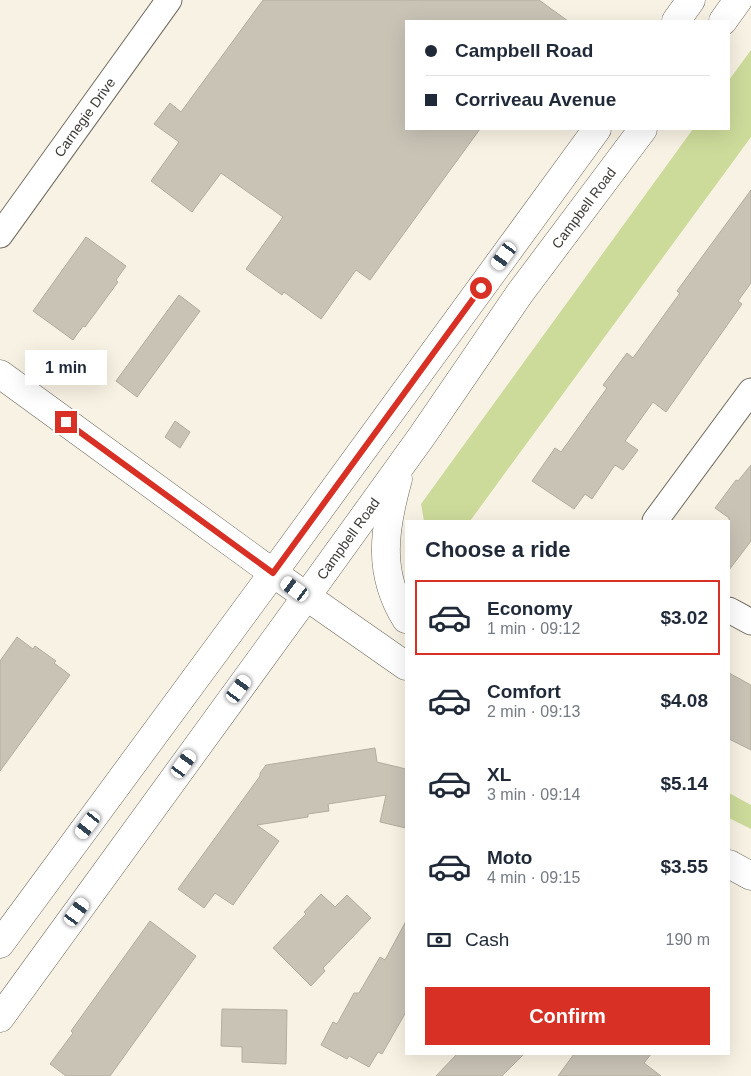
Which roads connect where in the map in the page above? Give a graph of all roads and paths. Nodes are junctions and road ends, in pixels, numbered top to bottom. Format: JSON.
{"nodes":[{"id":1,"x":169,"y":0,"type":"edge"},
{"id":2,"x":691,"y":0,"type":"edge"},
{"id":3,"x":738,"y":0,"type":"edge"},
{"id":4,"x":677,"y":20,"type":"edge"},
{"id":5,"x":723,"y":20,"type":"edge"},
{"id":6,"x":596,"y":130,"type":"edge"},
{"id":7,"x":641,"y":130,"type":"edge"},
{"id":8,"x":0,"y":235,"type":"edge"},
{"id":9,"x":0,"y":374,"type":"edge"},
{"id":10,"x":751,"y":391,"type":"edge"},
{"id":11,"x":422,"y":436,"type":"junction"},
{"id":12,"x":656,"y":520,"type":"edge"},
{"id":13,"x":273,"y":573,"type":"junction"},
{"id":14,"x":306,"y":596,"type":"junction"},
{"id":15,"x":730,"y":611,"type":"edge"},
{"id":16,"x":405,"y":618,"type":"edge"},
{"id":17,"x":751,"y":622,"type":"edge"},
{"id":18,"x":405,"y":665,"type":"edge"},
{"id":19,"x":730,"y":865,"type":"edge"},
{"id":20,"x":751,"y":876,"type":"edge"},
{"id":21,"x":0,"y":944,"type":"edge"},
{"id":22,"x":0,"y":1018,"type":"edge"}],
"edges":[{"from":1,"to":8,"type":"street","name":"Carnegie Drive"},
{"from":2,"to":4,"type":"main road"},
{"from":3,"to":5,"type":"main road"},
{"from":6,"to":13,"type":"main road"},
{"from":7,"to":11,"type":"main road","name":"Campbell Road"},
{"from":9,"to":13,"type":"main road"},
{"from":10,"to":12,"type":"street"},
{"from":11,"to":14,"type":"main road","name":"Campbell Road"},
{"from":11,"to":16,"type":"main road"},
{"from":13,"to":14,"type":"main road"},
{"from":13,"to":21,"type":"main road"},
{"from":14,"to":18,"type":"main road"},
{"from":14,"to":22,"type":"main road","name":"Campbell Road"},
{"from":15,"to":17,"type":"street"},
{"from":19,"to":20,"type":"main road"}]}
